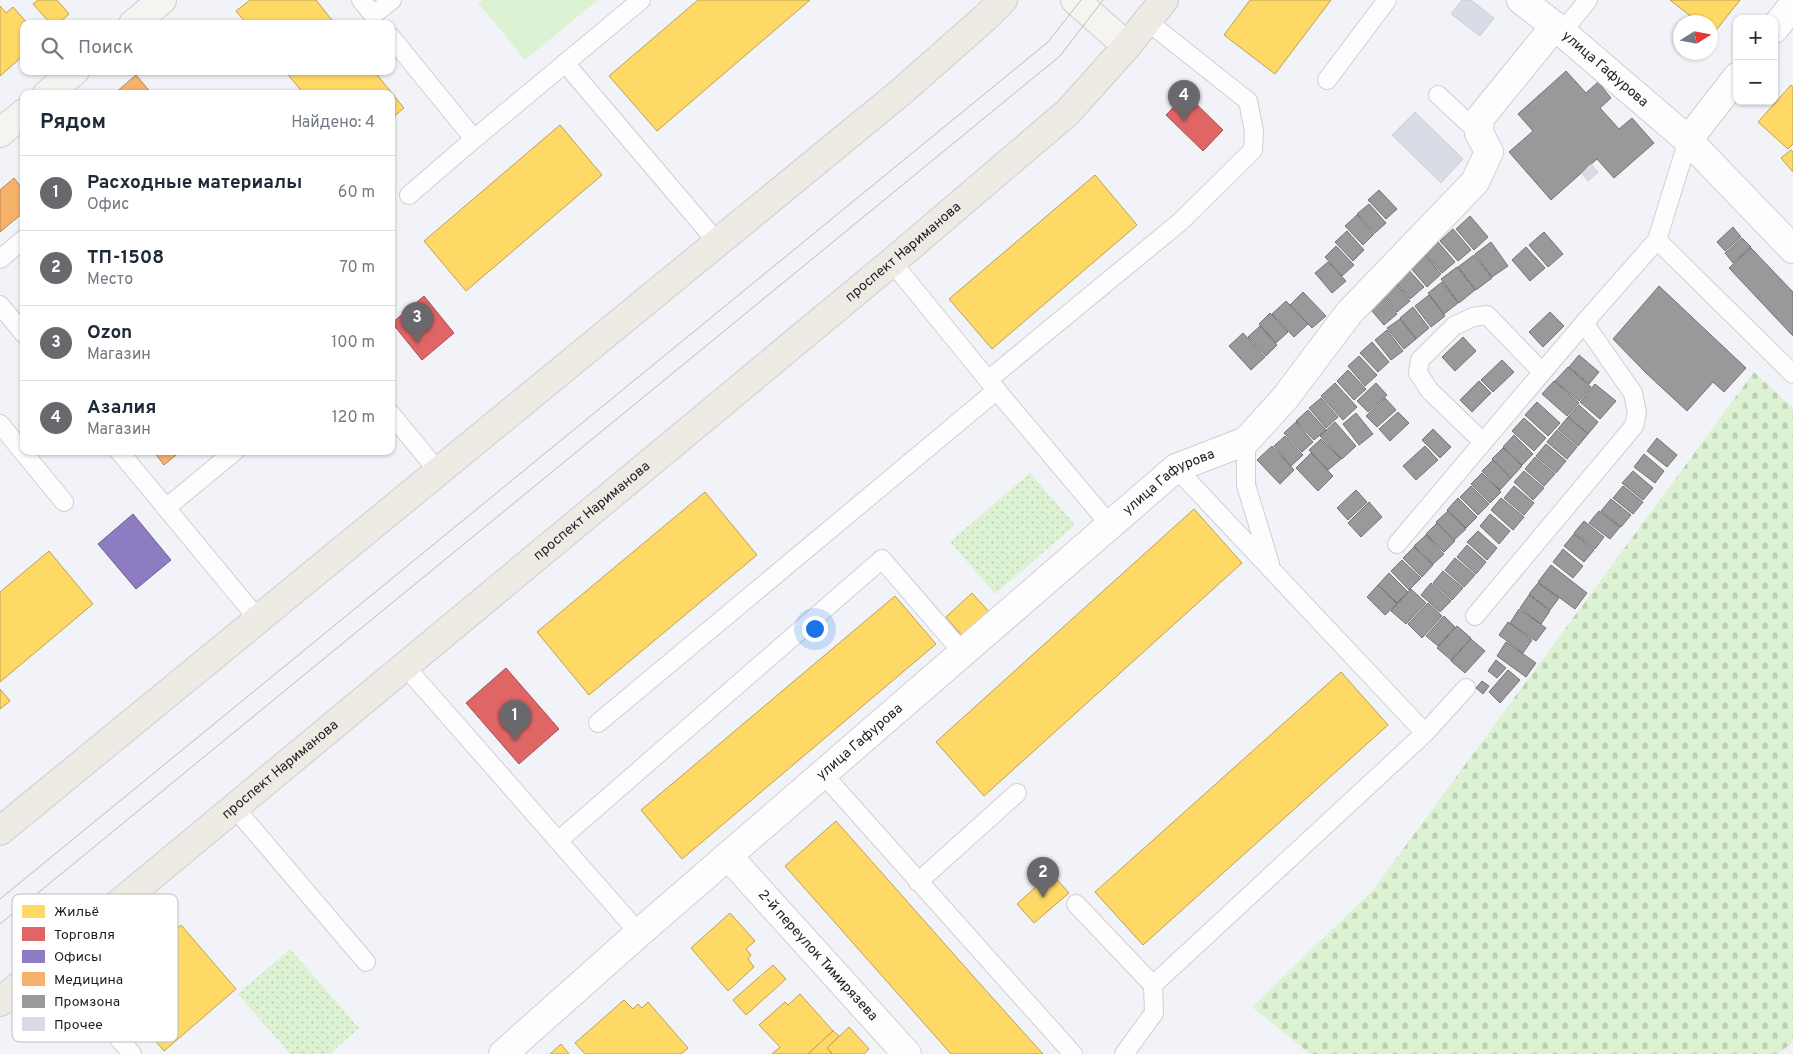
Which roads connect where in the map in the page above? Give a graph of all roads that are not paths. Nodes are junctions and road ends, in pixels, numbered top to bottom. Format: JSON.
{"nodes":[{"id":1,"x":162,"y":0,"type":"edge"},
{"id":2,"x":361,"y":0,"type":"edge"},
{"id":3,"x":392,"y":0,"type":"edge"},
{"id":4,"x":641,"y":0,"type":"edge"},
{"id":5,"x":1003,"y":0,"type":"edge"},
{"id":6,"x":1075,"y":0,"type":"edge"},
{"id":7,"x":1164,"y":0,"type":"edge"},
{"id":8,"x":1387,"y":0,"type":"edge"},
{"id":9,"x":1521,"y":0,"type":"edge"},
{"id":10,"x":1588,"y":0,"type":"edge"},
{"id":11,"x":1793,"y":5,"type":"edge"},
{"id":12,"x":377,"y":19,"type":"edge"},
{"id":13,"x":138,"y":20,"type":"edge"},
{"id":14,"x":1147,"y":21,"type":"junction"},
{"id":15,"x":1778,"y":24,"type":"edge"},
{"id":16,"x":1559,"y":29,"type":"junction"},
{"id":17,"x":395,"y":42,"type":"edge"},
{"id":18,"x":1127,"y":46,"type":"junction"},
{"id":19,"x":565,"y":63,"type":"junction"},
{"id":20,"x":70,"y":75,"type":"edge"},
{"id":21,"x":1327,"y":80,"type":"dead end"},
{"id":22,"x":1733,"y":82,"type":"edge"},
{"id":23,"x":52,"y":90,"type":"edge"},
{"id":24,"x":1438,"y":95,"type":"dead end"},
{"id":25,"x":20,"y":116,"type":"edge"},
{"id":26,"x":0,"y":132,"type":"edge"},
{"id":27,"x":1479,"y":133,"type":"junction"},
{"id":28,"x":474,"y":139,"type":"junction"},
{"id":29,"x":1688,"y":140,"type":"junction"},
{"id":30,"x":409,"y":195,"type":"dead end"},
{"id":31,"x":1657,"y":240,"type":"junction"},
{"id":32,"x":717,"y":242,"type":"junction"},
{"id":33,"x":20,"y":243,"type":"edge"},
{"id":34,"x":1793,"y":249,"type":"edge"},
{"id":35,"x":0,"y":259,"type":"edge"},
{"id":36,"x":892,"y":262,"type":"junction"},
{"id":37,"x":0,"y":305,"type":"edge"},
{"id":38,"x":1584,"y":323,"type":"junction"},
{"id":39,"x":20,"y":329,"type":"edge"},
{"id":40,"x":1542,"y":372,"type":"junction"},
{"id":41,"x":1793,"y":374,"type":"edge"},
{"id":42,"x":993,"y":385,"type":"junction"},
{"id":43,"x":395,"y":419,"type":"edge"},
{"id":44,"x":0,"y":424,"type":"edge"},
{"id":45,"x":1246,"y":441,"type":"junction"},
{"id":46,"x":1483,"y":442,"type":"junction"},
{"id":47,"x":20,"y":448,"type":"edge"},
{"id":48,"x":25,"y":455,"type":"edge"},
{"id":49,"x":122,"y":455,"type":"edge"},
{"id":50,"x":230,"y":455,"type":"edge"},
{"id":51,"x":1176,"y":468,"type":"junction"},
{"id":52,"x":438,"y":472,"type":"junction"},
{"id":53,"x":64,"y":502,"type":"dead end"},
{"id":54,"x":166,"y":508,"type":"junction"},
{"id":55,"x":1110,"y":525,"type":"junction"},
{"id":56,"x":1397,"y":544,"type":"dead end"},
{"id":57,"x":1272,"y":569,"type":"junction"},
{"id":58,"x":1476,"y":616,"type":"dead end"},
{"id":59,"x":258,"y":619,"type":"junction"},
{"id":60,"x":963,"y":653,"type":"junction"},
{"id":61,"x":404,"y":665,"type":"junction"},
{"id":62,"x":1466,"y":688,"type":"dead end"},
{"id":63,"x":598,"y":723,"type":"dead end"},
{"id":64,"x":1425,"y":733,"type":"junction"},
{"id":65,"x":823,"y":774,"type":"junction"},
{"id":66,"x":1017,"y":793,"type":"dead end"},
{"id":67,"x":234,"y":807,"type":"junction"},
{"id":68,"x":2,"y":826,"type":"edge"},
{"id":69,"x":558,"y":841,"type":"junction"},
{"id":70,"x":728,"y":856,"type":"junction"},
{"id":71,"x":918,"y":882,"type":"junction"},
{"id":72,"x":129,"y":894,"type":"edge"},
{"id":73,"x":1076,"y":904,"type":"dead end"},
{"id":74,"x":639,"y":934,"type":"junction"},
{"id":75,"x":366,"y":962,"type":"dead end"},
{"id":76,"x":1153,"y":985,"type":"junction"},
{"id":77,"x":12,"y":992,"type":"edge"},
{"id":78,"x":0,"y":1002,"type":"edge"},
{"id":79,"x":121,"y":1042,"type":"edge"},
{"id":80,"x":130,"y":1053,"type":"edge"},
{"id":81,"x":503,"y":1054,"type":"edge"},
{"id":82,"x":907,"y":1054,"type":"edge"},
{"id":83,"x":1073,"y":1054,"type":"edge"},
{"id":84,"x":1124,"y":1054,"type":"edge"}],
"edges":[{"from":1,"to":13,"type":"street"},
{"from":2,"to":12,"type":"lane"},
{"from":3,"to":12,"type":"lane"},
{"from":4,"to":19,"type":"lane"},
{"from":5,"to":32,"type":"main road"},
{"from":6,"to":18,"type":"street"},
{"from":7,"to":14,"type":"main road","name":"проспект Нариманова"},
{"from":8,"to":21,"type":"lane"},
{"from":9,"to":16,"type":"street"},
{"from":10,"to":16,"type":"lane"},
{"from":11,"to":15,"type":"street"},
{"from":14,"to":18,"type":"main road","name":"проспект Нариманова"},
{"from":14,"to":42,"type":"lane"},
{"from":16,"to":27,"type":"street","name":"улица Гафурова"},
{"from":16,"to":29,"type":"street","name":"улица Гафурова"},
{"from":17,"to":28,"type":"lane"},
{"from":18,"to":36,"type":"main road","name":"проспект Нариманова"},
{"from":19,"to":28,"type":"lane"},
{"from":19,"to":32,"type":"lane"},
{"from":20,"to":23,"type":"street"},
{"from":22,"to":29,"type":"street"},
{"from":24,"to":27,"type":"lane"},
{"from":25,"to":26,"type":"street"},
{"from":27,"to":45,"type":"street","name":"улица Гафурова"},
{"from":28,"to":30,"type":"lane"},
{"from":29,"to":31,"type":"lane"},
{"from":29,"to":34,"type":"street","name":"улица Гафурова"},
{"from":31,"to":38,"type":"lane"},
{"from":31,"to":41,"type":"lane"},
{"from":32,"to":52,"type":"main road"},
{"from":33,"to":35,"type":"lane"},
{"from":36,"to":42,"type":"lane"},
{"from":36,"to":61,"type":"main road","name":"проспект Нариманова"},
{"from":37,"to":39,"type":"lane"},
{"from":38,"to":40,"type":"lane"},
{"from":38,"to":58,"type":"lane"},
{"from":40,"to":46,"type":"lane"},
{"from":40,"to":46,"type":"lane"},
{"from":42,"to":55,"type":"lane"},
{"from":42,"to":63,"type":"lane"},
{"from":43,"to":52,"type":"lane"},
{"from":44,"to":47,"type":"lane"},
{"from":45,"to":51,"type":"street","name":"улица Гафурова"},
{"from":45,"to":57,"type":"lane"},
{"from":46,"to":56,"type":"lane"},
{"from":48,"to":53,"type":"lane"},
{"from":49,"to":54,"type":"lane"},
{"from":50,"to":54,"type":"lane"},
{"from":51,"to":55,"type":"street","name":"улица Гафурова"},
{"from":51,"to":57,"type":"lane"},
{"from":52,"to":59,"type":"main road"},
{"from":54,"to":59,"type":"lane"},
{"from":55,"to":60,"type":"street","name":"улица Гафурова"},
{"from":57,"to":64,"type":"lane"},
{"from":59,"to":68,"type":"main road"},
{"from":60,"to":65,"type":"street","name":"улица Гафурова"},
{"from":60,"to":69,"type":"lane"},
{"from":61,"to":67,"type":"main road","name":"проспект Нариманова"},
{"from":61,"to":69,"type":"lane"},
{"from":62,"to":64,"type":"lane"},
{"from":64,"to":76,"type":"lane"},
{"from":65,"to":70,"type":"street","name":"улица Гафурова"},
{"from":65,"to":71,"type":"lane"},
{"from":66,"to":71,"type":"lane"},
{"from":67,"to":72,"type":"main road","name":"проспект Нариманова"},
{"from":67,"to":75,"type":"lane"},
{"from":69,"to":74,"type":"lane"},
{"from":70,"to":74,"type":"street","name":"улица Гафурова"},
{"from":70,"to":82,"type":"street","name":"2-й переулок Тимирязева"},
{"from":71,"to":83,"type":"lane"},
{"from":73,"to":76,"type":"lane"},
{"from":74,"to":81,"type":"street","name":"улица Гафурова"},
{"from":76,"to":84,"type":"lane"},
{"from":77,"to":78,"type":"main road","name":"проспект Нариманова"},
{"from":79,"to":80,"type":"lane"}]}
